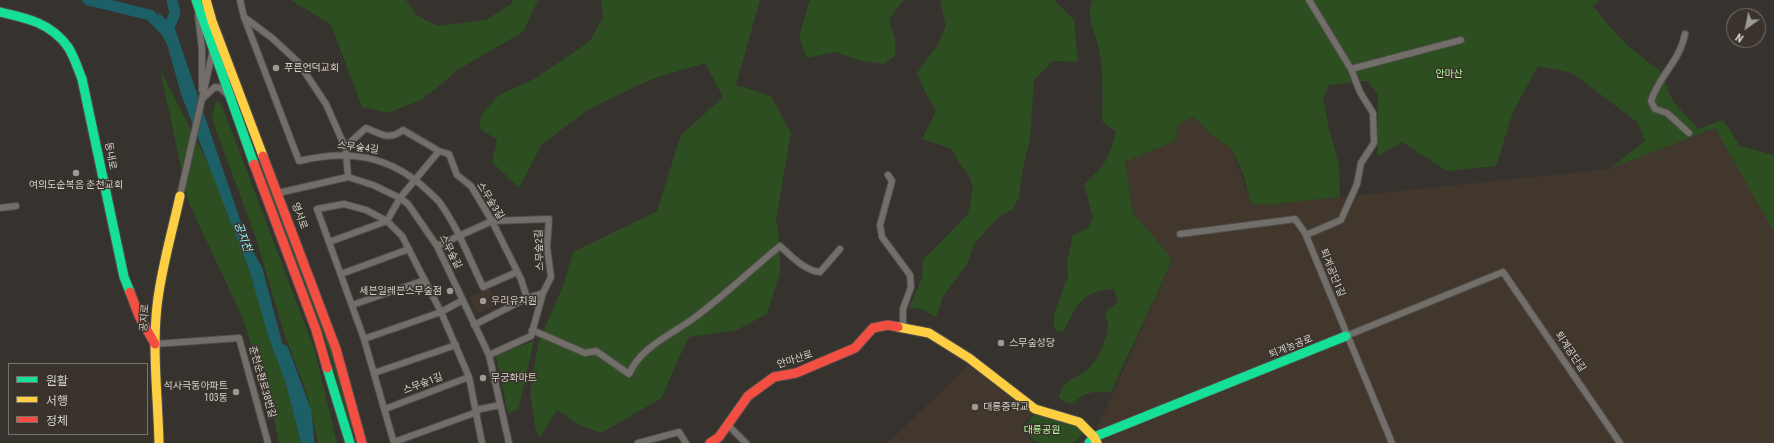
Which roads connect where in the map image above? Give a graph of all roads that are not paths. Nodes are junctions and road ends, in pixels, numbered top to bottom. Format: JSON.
{"nodes":[{"id":1,"x":206,"y":0,"type":"edge"},
{"id":2,"x":240,"y":0,"type":"edge"},
{"id":3,"x":1309,"y":0,"type":"edge"},
{"id":4,"x":196,"y":2,"type":"edge"},
{"id":5,"x":0,"y":12,"type":"edge"},
{"id":6,"x":244,"y":17,"type":"junction"},
{"id":7,"x":217,"y":33,"type":"junction"},
{"id":8,"x":1685,"y":34,"type":"dead end"},
{"id":9,"x":1461,"y":40,"type":"dead end"},
{"id":10,"x":213,"y":51,"type":"junction"},
{"id":11,"x":1351,"y":69,"type":"junction"},
{"id":12,"x":206,"y":88,"type":"junction"},
{"id":13,"x":229,"y":98,"type":"junction"},
{"id":14,"x":1689,"y":133,"type":"dead end"},
{"id":15,"x":345,"y":147,"type":"junction"},
{"id":16,"x":439,"y":151,"type":"junction"},
{"id":17,"x":347,"y":155,"type":"junction"},
{"id":18,"x":888,"y":175,"type":"dead end"},
{"id":19,"x":348,"y":177,"type":"junction"},
{"id":20,"x":415,"y":179,"type":"junction"},
{"id":21,"x":278,"y":192,"type":"junction"},
{"id":22,"x":180,"y":196,"type":"joint"},
{"id":23,"x":400,"y":198,"type":"junction"},
{"id":24,"x":16,"y":206,"type":"dead end"},
{"id":25,"x":0,"y":208,"type":"edge"},
{"id":26,"x":387,"y":220,"type":"junction"},
{"id":27,"x":492,"y":221,"type":"junction"},
{"id":28,"x":1180,"y":234,"type":"dead end"},
{"id":29,"x":1306,"y":235,"type":"junction"},
{"id":30,"x":458,"y":236,"type":"junction"},
{"id":31,"x":329,"y":242,"type":"junction"},
{"id":32,"x":437,"y":246,"type":"junction"},
{"id":33,"x":409,"y":249,"type":"junction"},
{"id":34,"x":840,"y":249,"type":"dead end"},
{"id":35,"x":517,"y":272,"type":"junction"},
{"id":36,"x":1503,"y":272,"type":"joint"},
{"id":37,"x":341,"y":274,"type":"junction"},
{"id":38,"x":425,"y":280,"type":"junction"},
{"id":39,"x":544,"y":292,"type":"junction"},
{"id":40,"x":527,"y":298,"type":"junction"},
{"id":41,"x":463,"y":300,"type":"junction"},
{"id":42,"x":352,"y":305,"type":"junction"},
{"id":43,"x":441,"y":312,"type":"junction"},
{"id":44,"x":474,"y":325,"type":"junction"},
{"id":45,"x":902,"y":328,"type":"junction"},
{"id":46,"x":532,"y":330,"type":"junction"},
{"id":47,"x":1346,"y":336,"type":"junction"},
{"id":48,"x":364,"y":339,"type":"junction"},
{"id":49,"x":155,"y":344,"type":"junction"},
{"id":50,"x":456,"y":345,"type":"junction"},
{"id":51,"x":489,"y":355,"type":"junction"},
{"id":52,"x":374,"y":373,"type":"junction"},
{"id":53,"x":469,"y":377,"type":"junction"},
{"id":54,"x":500,"y":405,"type":"junction"},
{"id":55,"x":385,"y":409,"type":"junction"},
{"id":56,"x":476,"y":411,"type":"junction"},
{"id":57,"x":728,"y":424,"type":"junction"},
{"id":58,"x":1093,"y":441,"type":"edge"},
{"id":59,"x":159,"y":443,"type":"edge"},
{"id":60,"x":268,"y":443,"type":"edge"},
{"id":61,"x":350,"y":443,"type":"edge"},
{"id":62,"x":362,"y":443,"type":"edge"},
{"id":63,"x":394,"y":443,"type":"edge"},
{"id":64,"x":482,"y":443,"type":"edge"},
{"id":65,"x":509,"y":443,"type":"edge"},
{"id":66,"x":638,"y":443,"type":"edge"},
{"id":67,"x":686,"y":443,"type":"edge"},
{"id":68,"x":710,"y":443,"type":"edge"},
{"id":69,"x":746,"y":443,"type":"edge"},
{"id":70,"x":1392,"y":443,"type":"edge"},
{"id":71,"x":1620,"y":443,"type":"edge"}],
"edges":[{"from":1,"to":7,"type":"street","name":"영서로"},
{"from":2,"to":6,"type":"street","name":"스무숲4길"},
{"from":3,"to":11,"type":"street"},
{"from":4,"to":10,"type":"street"},
{"from":4,"to":12,"type":"street"},
{"from":5,"to":49,"type":"street","name":"동내로"},
{"from":6,"to":15,"type":"street"},
{"from":6,"to":17,"type":"street","name":"스무숲4길"},
{"from":7,"to":10,"type":"street"},
{"from":7,"to":21,"type":"street","name":"영서로"},
{"from":8,"to":14,"type":"street"},
{"from":9,"to":11,"type":"street"},
{"from":10,"to":12,"type":"street"},
{"from":10,"to":13,"type":"street"},
{"from":11,"to":29,"type":"street"},
{"from":12,"to":13,"type":"street"},
{"from":12,"to":22,"type":"street"},
{"from":13,"to":61,"type":"street"},
{"from":15,"to":16,"type":"street","name":"스무숲3길"},
{"from":15,"to":17,"type":"street"},
{"from":16,"to":20,"type":"street"},
{"from":16,"to":27,"type":"street","name":"스무숲3길"},
{"from":17,"to":19,"type":"street"},
{"from":17,"to":20,"type":"street","name":"스무숲4길"},
{"from":18,"to":45,"type":"street"},
{"from":19,"to":21,"type":"street","name":"스무숲길"},
{"from":19,"to":23,"type":"street","name":"스무숲길"},
{"from":20,"to":23,"type":"street"},
{"from":20,"to":30,"type":"street","name":"스무숲4길"},
{"from":21,"to":62,"type":"street","name":"영서로"},
{"from":22,"to":49,"type":"street","name":"공지로"},
{"from":23,"to":26,"type":"street"},
{"from":23,"to":32,"type":"street","name":"스무숲길"},
{"from":24,"to":25,"type":"street"},
{"from":26,"to":31,"type":"street"},
{"from":26,"to":31,"type":"street"},
{"from":26,"to":33,"type":"street"},
{"from":27,"to":30,"type":"street"},
{"from":27,"to":35,"type":"street","name":"스무숲3길"},
{"from":27,"to":39,"type":"street","name":"스무숲2길"},
{"from":28,"to":29,"type":"street","name":"퇴계공단1길"},
{"from":29,"to":47,"type":"street","name":"퇴계공단1길"},
{"from":30,"to":32,"type":"street"},
{"from":30,"to":35,"type":"street","name":"스무숲4길"},
{"from":31,"to":37,"type":"street"},
{"from":32,"to":41,"type":"street","name":"스무숲길"},
{"from":33,"to":37,"type":"street"},
{"from":33,"to":38,"type":"street"},
{"from":34,"to":46,"type":"street"},
{"from":35,"to":40,"type":"street","name":"스무숲3길"},
{"from":36,"to":47,"type":"street","name":"퇴계농공로"},
{"from":36,"to":71,"type":"street","name":"퇴계공단길"},
{"from":37,"to":42,"type":"street"},
{"from":38,"to":42,"type":"street"},
{"from":38,"to":43,"type":"street"},
{"from":39,"to":40,"type":"street"},
{"from":39,"to":46,"type":"street","name":"스무숲2길"},
{"from":40,"to":44,"type":"street"},
{"from":41,"to":43,"type":"street"},
{"from":41,"to":44,"type":"street","name":"스무숲길"},
{"from":42,"to":48,"type":"street"},
{"from":43,"to":48,"type":"street"},
{"from":43,"to":50,"type":"street"},
{"from":44,"to":51,"type":"street","name":"스무숲길"},
{"from":45,"to":57,"type":"street","name":"안마산로"},
{"from":45,"to":58,"type":"street","name":"안마산로"},
{"from":46,"to":51,"type":"street"},
{"from":47,"to":58,"type":"street","name":"퇴계농공로"},
{"from":47,"to":70,"type":"street","name":"퇴계공단1길"},
{"from":48,"to":52,"type":"street"},
{"from":49,"to":59,"type":"street","name":"공지로"},
{"from":49,"to":60,"type":"street","name":"춘천순환로38번길"},
{"from":50,"to":52,"type":"street"},
{"from":50,"to":53,"type":"street"},
{"from":51,"to":54,"type":"street","name":"스무숲길"},
{"from":52,"to":55,"type":"street"},
{"from":53,"to":55,"type":"street","name":"스무숲1길"},
{"from":53,"to":56,"type":"street"},
{"from":54,"to":56,"type":"street"},
{"from":54,"to":65,"type":"street","name":"스무숲길"},
{"from":55,"to":63,"type":"street"},
{"from":56,"to":63,"type":"street"},
{"from":56,"to":64,"type":"street"},
{"from":57,"to":68,"type":"street","name":"안마산로"},
{"from":57,"to":69,"type":"street"},
{"from":66,"to":67,"type":"street"}]}
